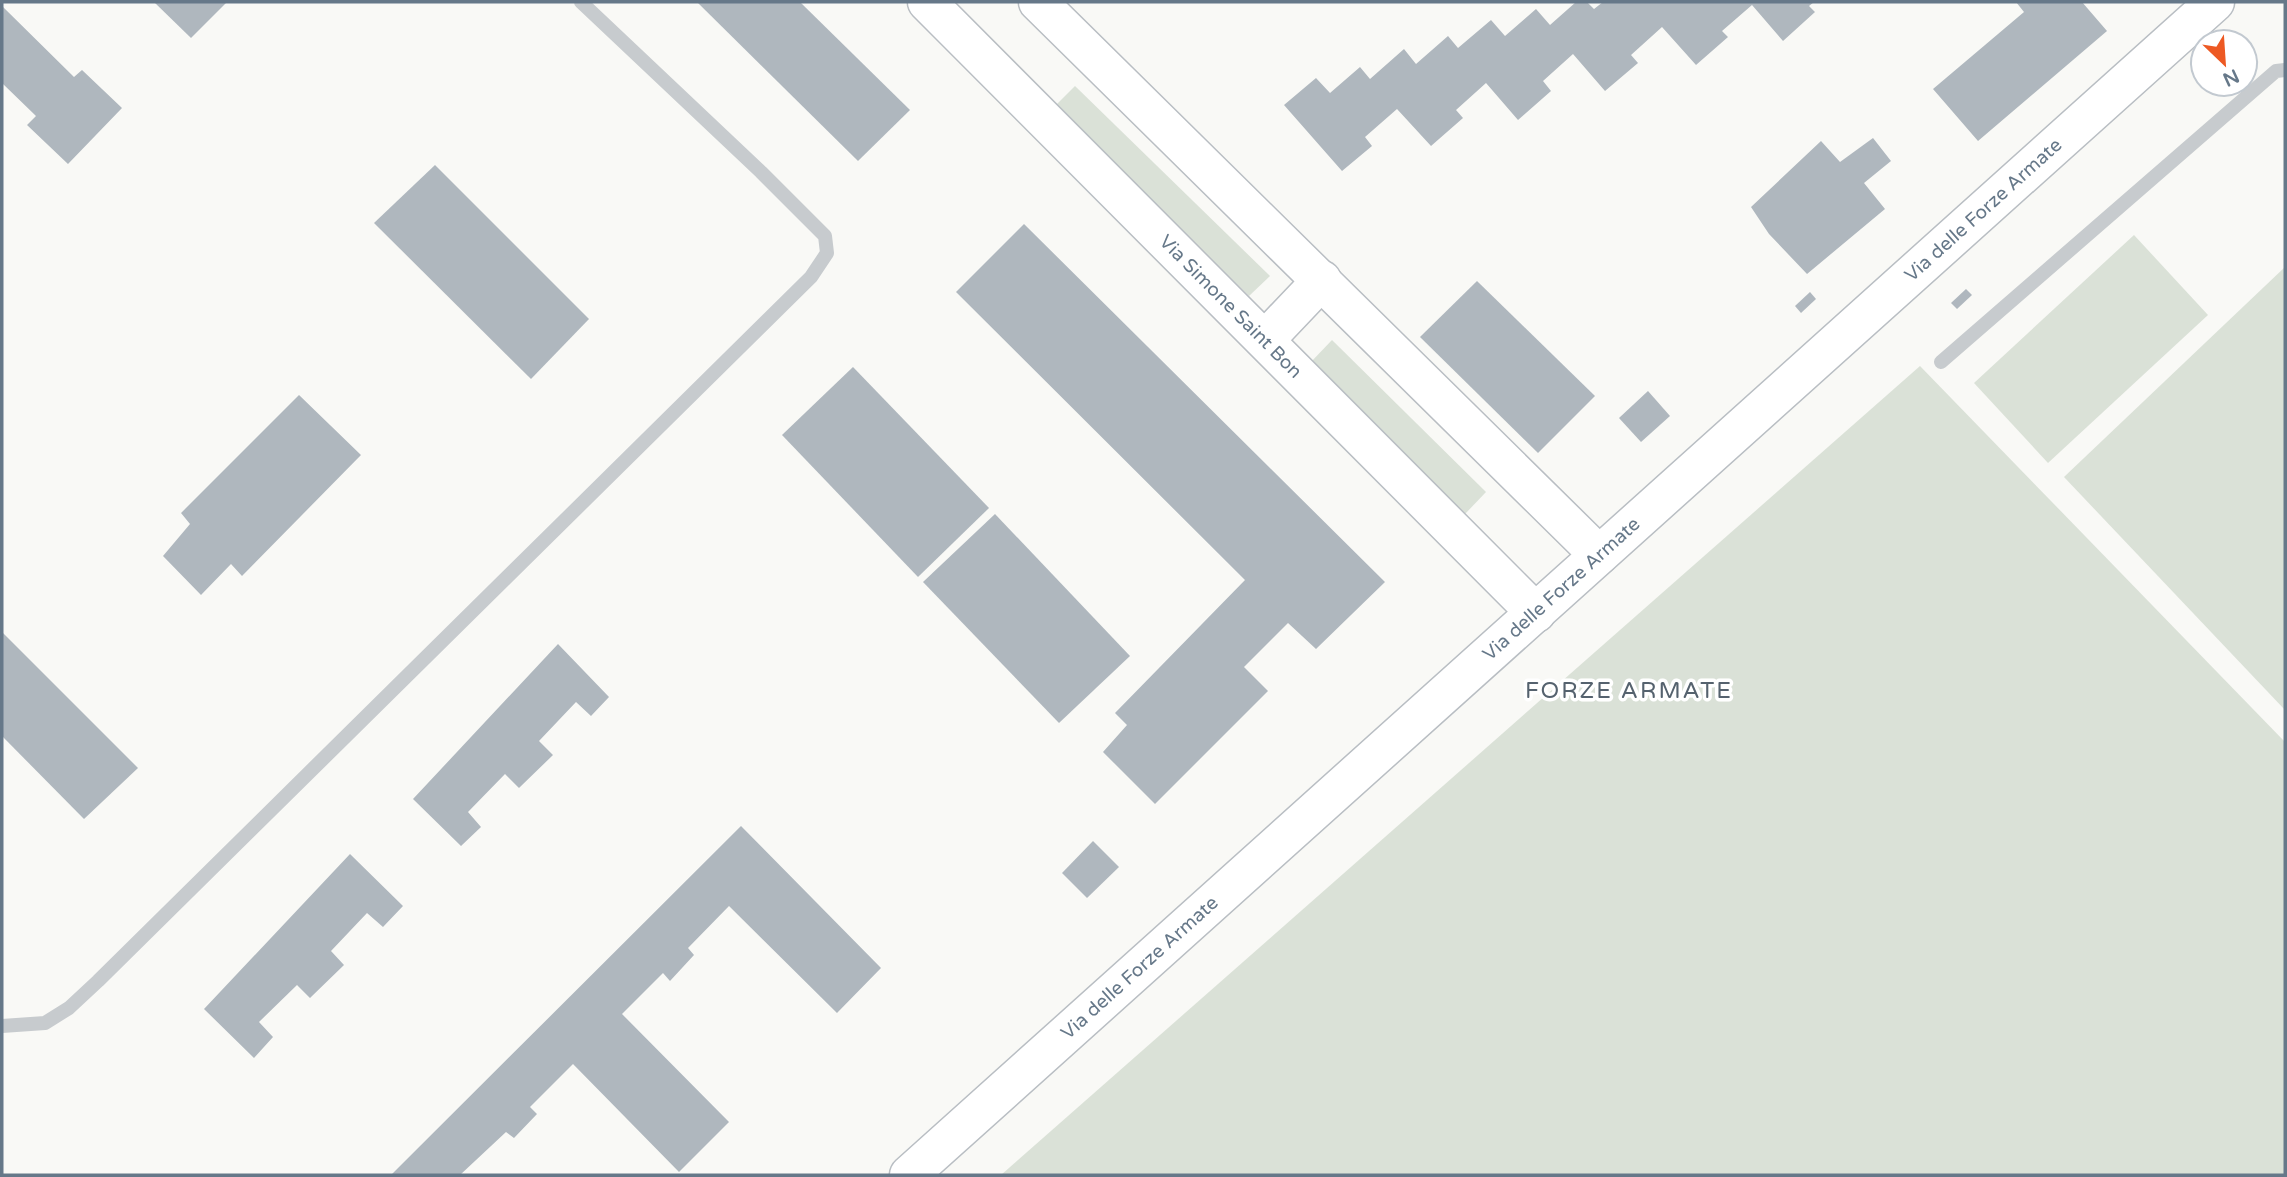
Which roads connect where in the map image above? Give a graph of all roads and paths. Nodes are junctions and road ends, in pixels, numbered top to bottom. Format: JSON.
{"nodes":[{"id":1,"x":581,"y":2,"type":"edge"},
{"id":2,"x":927,"y":2,"type":"edge"},
{"id":3,"x":1038,"y":2,"type":"edge"},
{"id":4,"x":2215,"y":2,"type":"edge"},
{"id":5,"x":2285,"y":70,"type":"edge"},
{"id":6,"x":1322,"y":280,"type":"junction"},
{"id":7,"x":1265,"y":340,"type":"junction"},
{"id":8,"x":1941,"y":362,"type":"dead end"},
{"id":9,"x":1599,"y":555,"type":"junction"},
{"id":10,"x":1536,"y":613,"type":"junction"},
{"id":11,"x":2,"y":1026,"type":"edge"},
{"id":12,"x":909,"y":1175,"type":"edge"}],
"edges":[{"from":1,"to":11,"type":"lane"},
{"from":2,"to":7,"type":"street","name":"Via Simone Saint Bon"},
{"from":3,"to":6,"type":"street"},
{"from":4,"to":9,"type":"street","name":"Via delle Forze Armate"},
{"from":5,"to":8,"type":"lane"},
{"from":6,"to":7,"type":"street"},
{"from":6,"to":9,"type":"street"},
{"from":7,"to":10,"type":"street","name":"Via Simone Saint Bon"},
{"from":9,"to":10,"type":"street","name":"Via delle Forze Armate"},
{"from":10,"to":12,"type":"street","name":"Via delle Forze Armate"}]}
